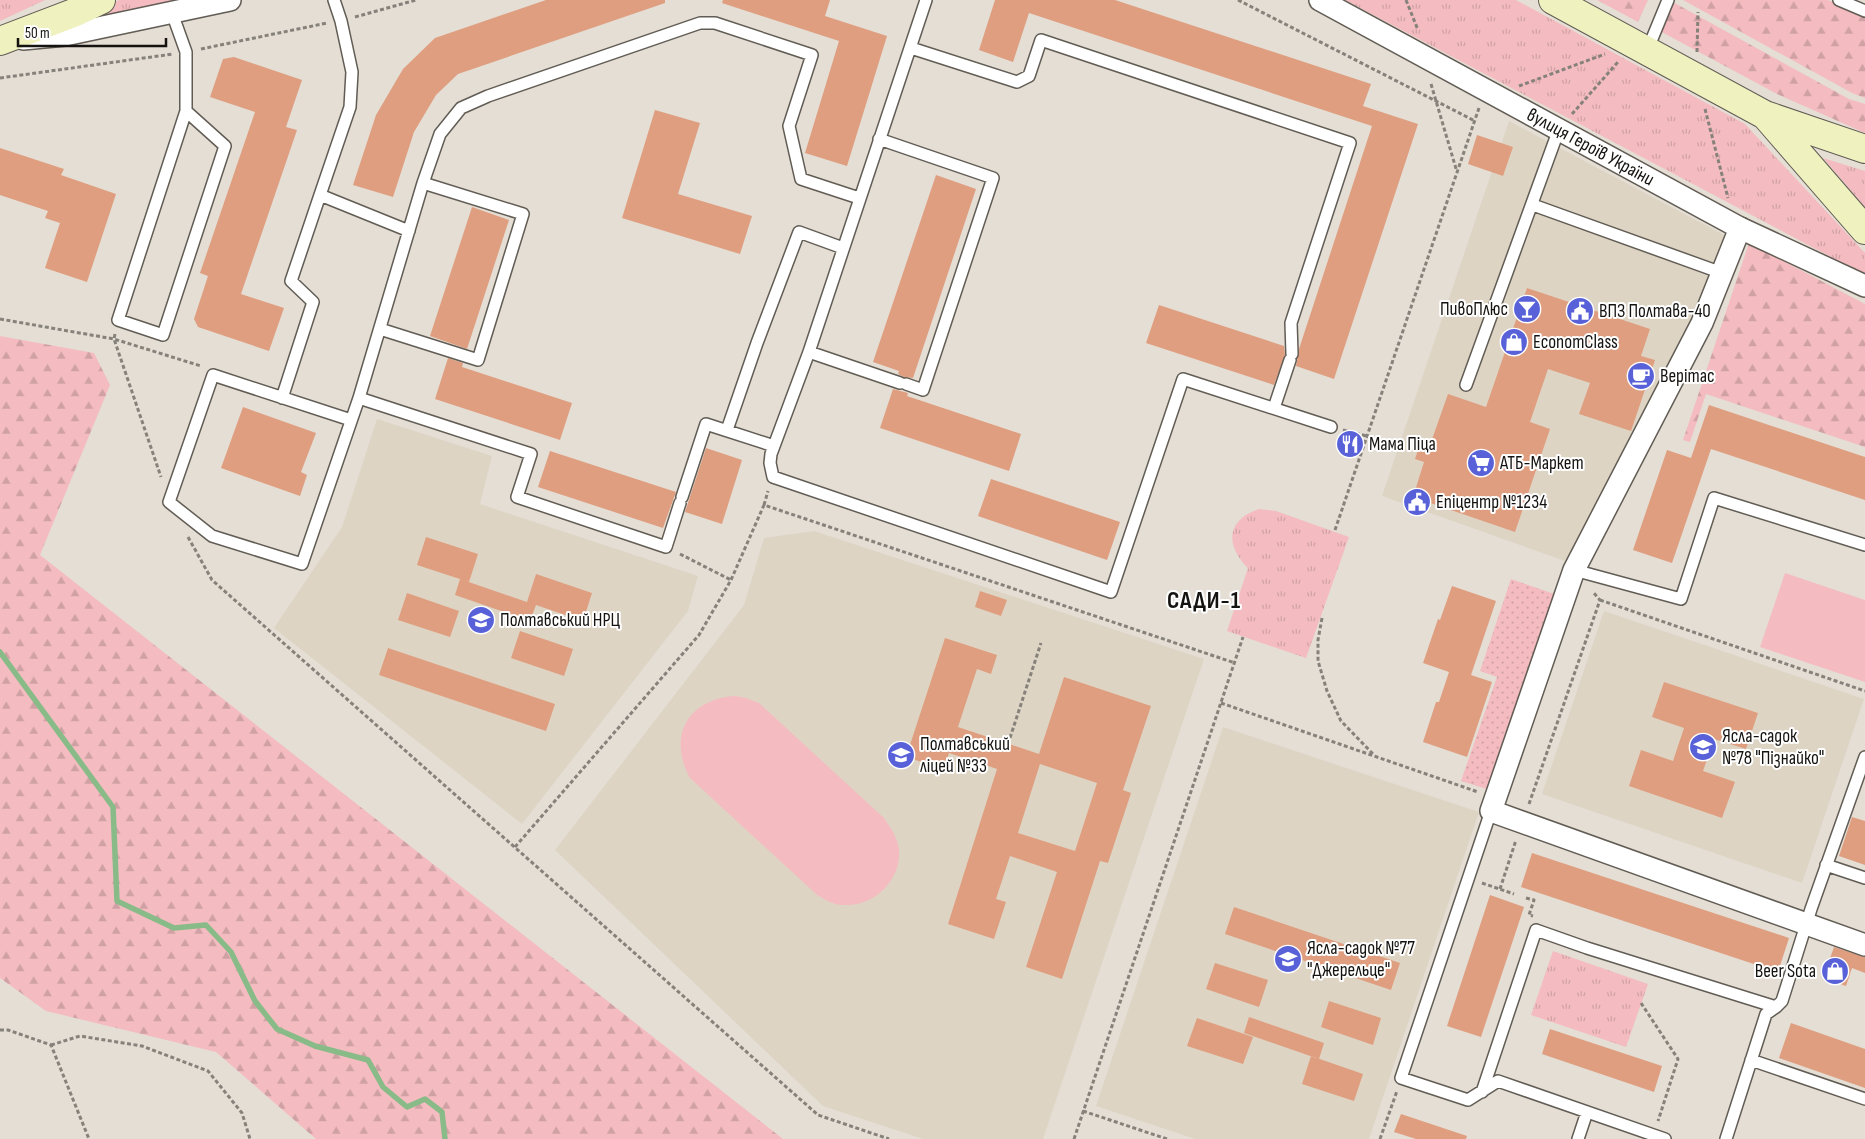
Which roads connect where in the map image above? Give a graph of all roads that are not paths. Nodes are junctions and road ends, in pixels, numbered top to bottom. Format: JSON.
{"nodes":[{"id":1,"x":101,"y":0,"type":"edge"},
{"id":2,"x":230,"y":0,"type":"edge"},
{"id":3,"x":334,"y":0,"type":"edge"},
{"id":4,"x":926,"y":0,"type":"edge"},
{"id":5,"x":1320,"y":0,"type":"edge"},
{"id":6,"x":1553,"y":0,"type":"edge"},
{"id":7,"x":1668,"y":0,"type":"edge"},
{"id":8,"x":1839,"y":0,"type":"edge"},
{"id":9,"x":1865,"y":11,"type":"edge"},
{"id":10,"x":172,"y":13,"type":"junction"},
{"id":11,"x":2,"y":41,"type":"edge"},
{"id":12,"x":1640,"y":47,"type":"junction"},
{"id":13,"x":910,"y":48,"type":"junction"},
{"id":14,"x":186,"y":111,"type":"junction"},
{"id":15,"x":1766,"y":115,"type":"junction"},
{"id":16,"x":1559,"y":129,"type":"junction"},
{"id":17,"x":879,"y":139,"type":"junction"},
{"id":18,"x":1865,"y":149,"type":"edge"},
{"id":19,"x":423,"y":183,"type":"junction"},
{"id":20,"x":320,"y":195,"type":"junction"},
{"id":21,"x":859,"y":198,"type":"junction"},
{"id":22,"x":1532,"y":205,"type":"junction"},
{"id":23,"x":1740,"y":228,"type":"junction"},
{"id":24,"x":1865,"y":230,"type":"edge"},
{"id":25,"x":409,"y":231,"type":"junction"},
{"id":26,"x":843,"y":248,"type":"junction"},
{"id":27,"x":1722,"y":273,"type":"junction"},
{"id":28,"x":1865,"y":286,"type":"edge"},
{"id":29,"x":380,"y":329,"type":"junction"},
{"id":30,"x":809,"y":352,"type":"junction"},
{"id":31,"x":1466,"y":385,"type":"dead end"},
{"id":32,"x":282,"y":398,"type":"junction"},
{"id":33,"x":359,"y":398,"type":"junction"},
{"id":34,"x":1274,"y":408,"type":"junction"},
{"id":35,"x":351,"y":420,"type":"junction"},
{"id":36,"x":1331,"y":427,"type":"road end"},
{"id":37,"x":727,"y":430,"type":"junction"},
{"id":38,"x":774,"y":446,"type":"junction"},
{"id":39,"x":1865,"y":545,"type":"edge"},
{"id":40,"x":1574,"y":570,"type":"junction"},
{"id":41,"x":1865,"y":757,"type":"edge"},
{"id":42,"x":1493,"y":804,"type":"junction"},
{"id":43,"x":1826,"y":865,"type":"junction"},
{"id":44,"x":1865,"y":878,"type":"edge"},
{"id":45,"x":1807,"y":925,"type":"junction"},
{"id":46,"x":1865,"y":945,"type":"edge"},
{"id":47,"x":1776,"y":1008,"type":"junction"},
{"id":48,"x":1751,"y":1060,"type":"junction"},
{"id":49,"x":1482,"y":1092,"type":"junction"},
{"id":50,"x":1865,"y":1099,"type":"edge"},
{"id":51,"x":1587,"y":1112,"type":"junction"},
{"id":52,"x":1578,"y":1139,"type":"edge"},
{"id":53,"x":1666,"y":1139,"type":"edge"},
{"id":54,"x":1726,"y":1139,"type":"edge"}],
"edges":[{"from":1,"to":11,"type":"main road"},
{"from":2,"to":10,"type":"street"},
{"from":3,"to":20,"type":"lane"},
{"from":4,"to":13,"type":"lane"},
{"from":5,"to":16,"type":"street","name":"вулиця Героїв України"},
{"from":6,"to":12,"type":"main road"},
{"from":7,"to":12,"type":"lane"},
{"from":8,"to":9,"type":"lane"},
{"from":10,"to":11,"type":"street"},
{"from":10,"to":14,"type":"lane"},
{"from":12,"to":15,"type":"main road"},
{"from":13,"to":17,"type":"lane"},
{"from":13,"to":34,"type":"lane"},
{"from":14,"to":14,"type":"lane"},
{"from":15,"to":18,"type":"main road"},
{"from":15,"to":24,"type":"main road"},
{"from":16,"to":22,"type":"lane"},
{"from":16,"to":23,"type":"street","name":"вулиця Героїв України"},
{"from":17,"to":21,"type":"lane"},
{"from":17,"to":30,"type":"lane"},
{"from":19,"to":21,"type":"lane"},
{"from":19,"to":25,"type":"lane"},
{"from":19,"to":29,"type":"lane"},
{"from":20,"to":25,"type":"lane"},
{"from":20,"to":32,"type":"lane"},
{"from":21,"to":26,"type":"lane"},
{"from":22,"to":27,"type":"lane"},
{"from":22,"to":31,"type":"lane"},
{"from":23,"to":27,"type":"street"},
{"from":23,"to":28,"type":"street","name":"вулиця Героїв України"},
{"from":25,"to":29,"type":"lane"},
{"from":26,"to":30,"type":"lane"},
{"from":26,"to":37,"type":"lane"},
{"from":27,"to":40,"type":"street"},
{"from":29,"to":33,"type":"lane"},
{"from":30,"to":38,"type":"lane"},
{"from":32,"to":35,"type":"lane"},
{"from":32,"to":35,"type":"lane"},
{"from":33,"to":35,"type":"lane"},
{"from":33,"to":37,"type":"lane"},
{"from":34,"to":36,"type":"lane"},
{"from":34,"to":38,"type":"lane"},
{"from":37,"to":38,"type":"lane"},
{"from":39,"to":40,"type":"lane"},
{"from":40,"to":42,"type":"street"},
{"from":41,"to":43,"type":"lane"},
{"from":42,"to":45,"type":"street"},
{"from":42,"to":49,"type":"lane"},
{"from":43,"to":44,"type":"lane"},
{"from":43,"to":45,"type":"lane"},
{"from":45,"to":46,"type":"street"},
{"from":45,"to":47,"type":"lane"},
{"from":47,"to":48,"type":"lane"},
{"from":47,"to":49,"type":"lane"},
{"from":48,"to":50,"type":"lane"},
{"from":48,"to":54,"type":"lane"},
{"from":49,"to":51,"type":"lane"},
{"from":51,"to":52,"type":"lane"},
{"from":51,"to":53,"type":"lane"}]}
